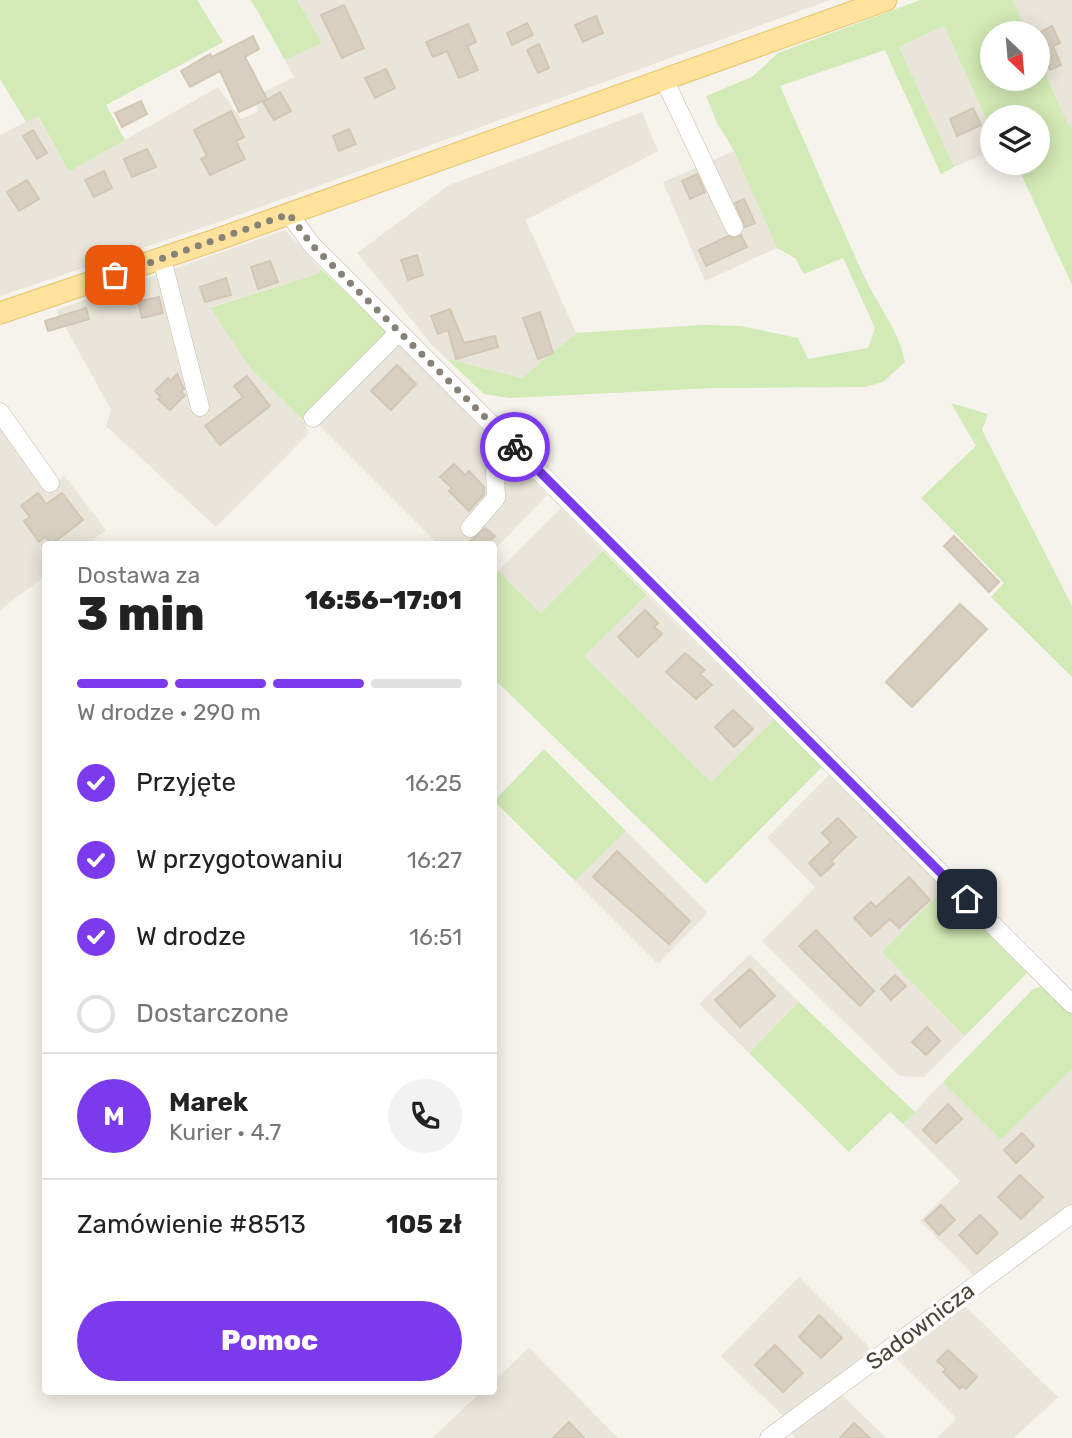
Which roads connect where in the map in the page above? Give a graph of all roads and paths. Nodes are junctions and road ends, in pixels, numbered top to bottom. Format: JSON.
{"nodes":[{"id":1,"x":886,"y":0,"type":"edge"},
{"id":2,"x":664,"y":79,"type":"junction"},
{"id":3,"x":289,"y":214,"type":"junction"},
{"id":4,"x":734,"y":227,"type":"dead end"},
{"id":5,"x":162,"y":259,"type":"junction"},
{"id":6,"x":0,"y":313,"type":"edge"},
{"id":7,"x":399,"y":332,"type":"junction"},
{"id":8,"x":200,"y":407,"type":"dead end"},
{"id":9,"x":0,"y":412,"type":"edge"},
{"id":10,"x":313,"y":418,"type":"dead end"},
{"id":11,"x":518,"y":450,"type":"junction"},
{"id":12,"x":50,"y":483,"type":"dead end"},
{"id":13,"x":470,"y":528,"type":"dead end"},
{"id":14,"x":1072,"y":1004,"type":"edge"},
{"id":15,"x":1072,"y":1214,"type":"edge"},
{"id":16,"x":778,"y":1435,"type":"edge"}],
"edges":[{"from":1,"to":2,"type":"main road"},
{"from":2,"to":3,"type":"main road"},
{"from":2,"to":4,"type":"street"},
{"from":3,"to":5,"type":"main road"},
{"from":3,"to":7,"type":"street"},
{"from":5,"to":6,"type":"main road"},
{"from":5,"to":8,"type":"street"},
{"from":7,"to":10,"type":"street"},
{"from":7,"to":11,"type":"street"},
{"from":9,"to":12,"type":"street"},
{"from":11,"to":13,"type":"street"},
{"from":11,"to":14,"type":"street"},
{"from":15,"to":16,"type":"street","name":"Sadownicza"}]}
